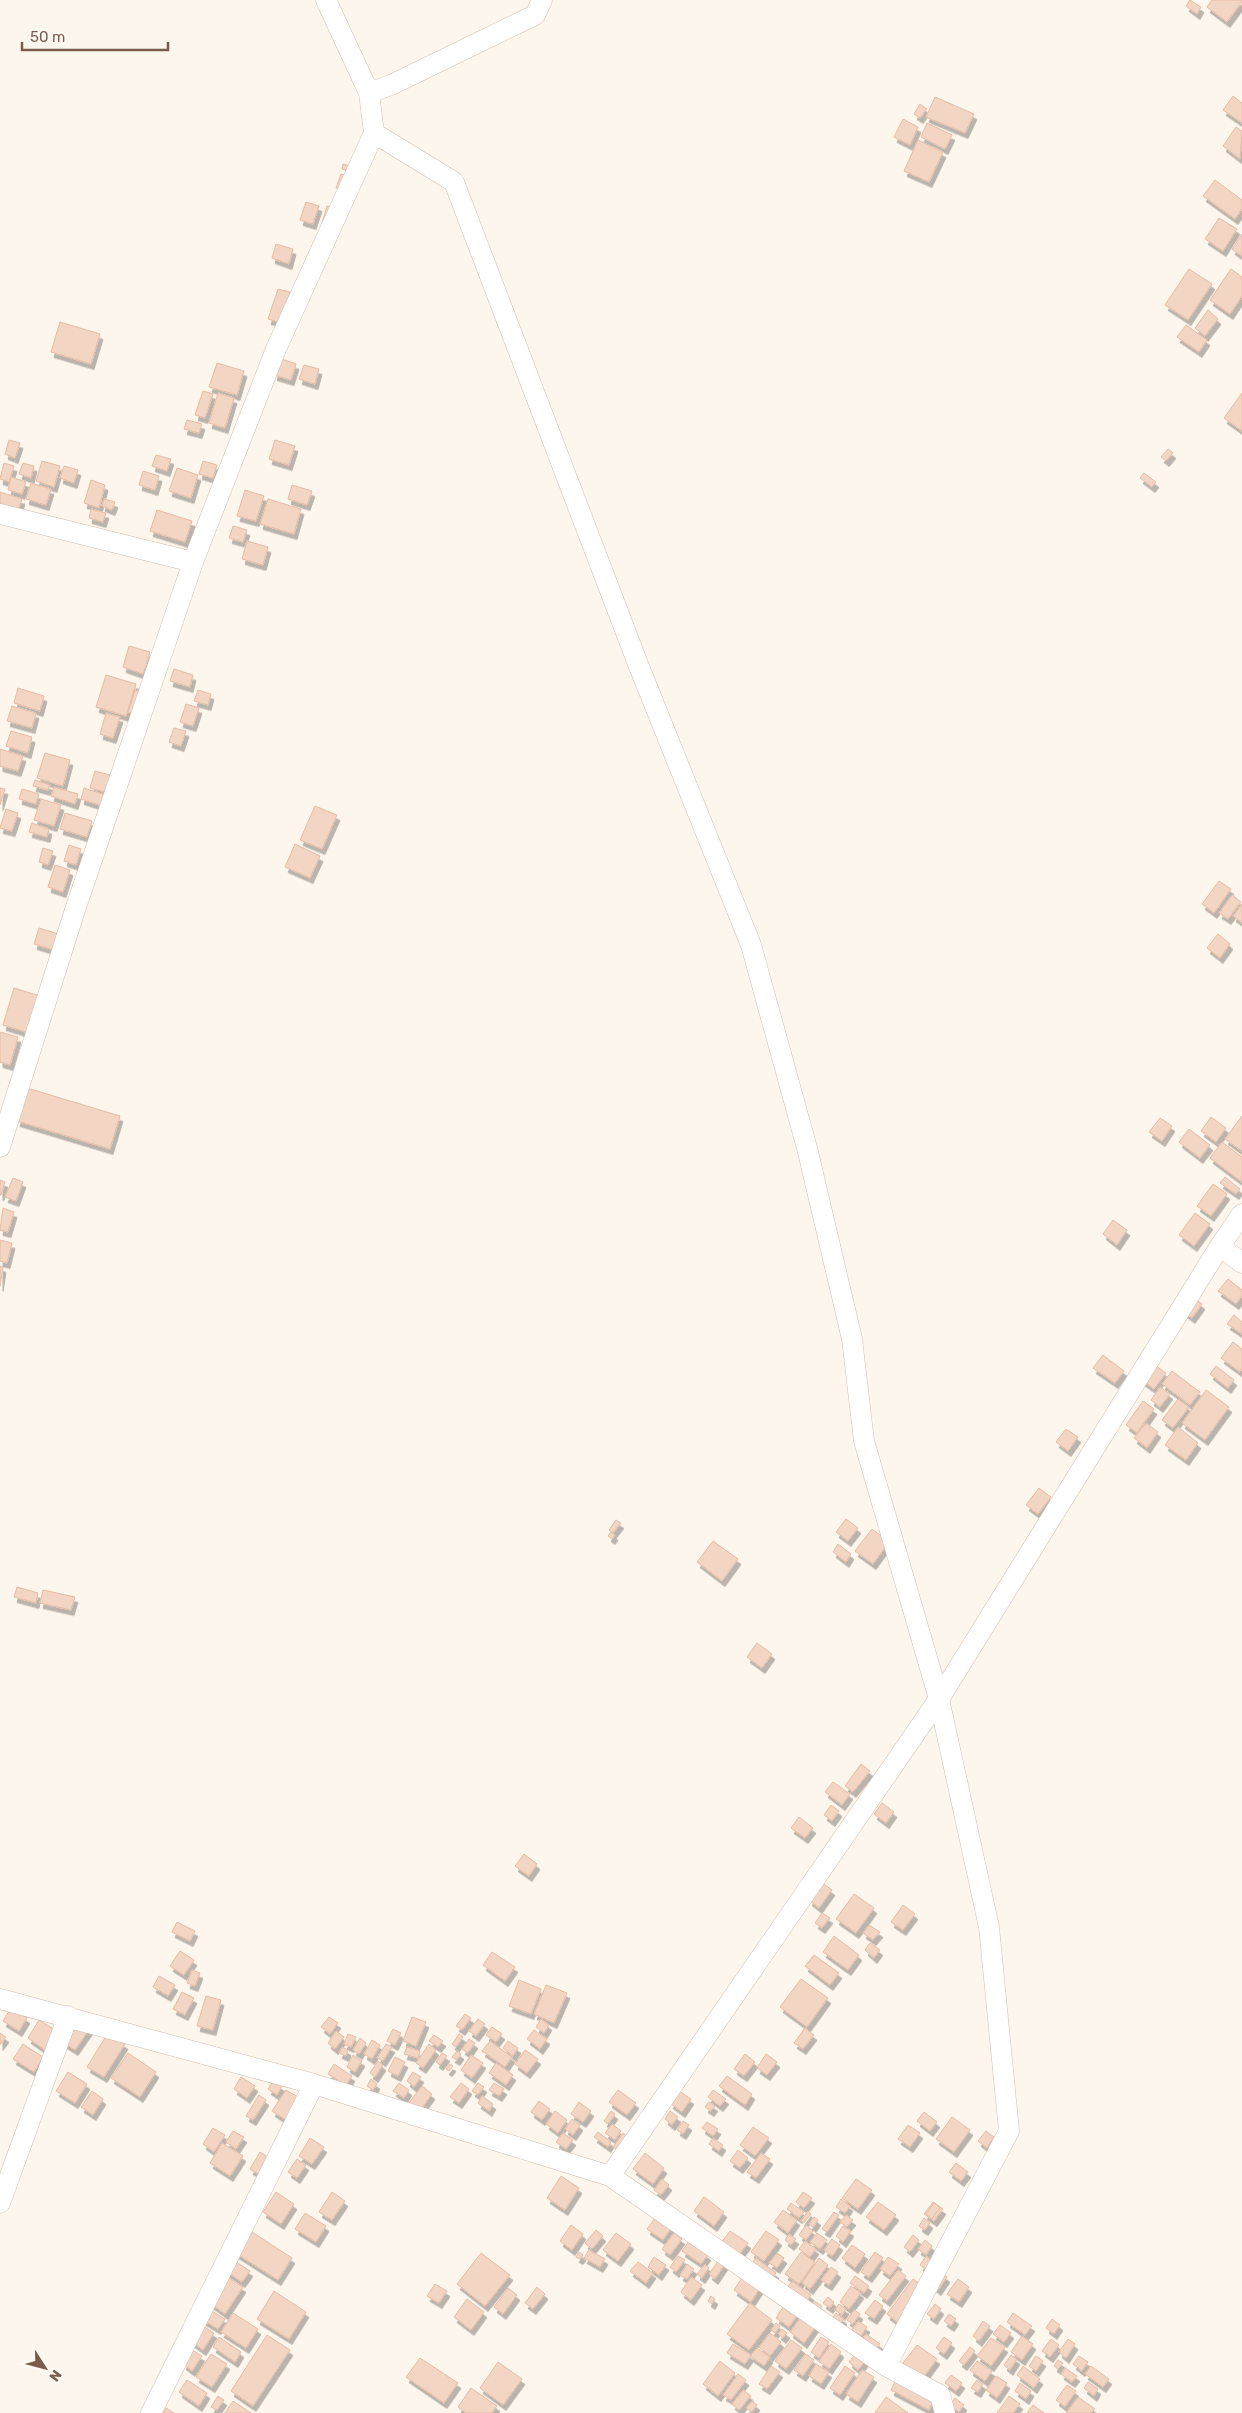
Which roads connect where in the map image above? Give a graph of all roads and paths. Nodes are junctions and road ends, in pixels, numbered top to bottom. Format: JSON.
{"nodes":[{"id":1,"x":326,"y":0,"type":"edge"},
{"id":2,"x":538,"y":7,"type":"edge"},
{"id":3,"x":369,"y":92,"type":"junction"},
{"id":4,"x":374,"y":133,"type":"junction"},
{"id":5,"x":0,"y":514,"type":"edge"},
{"id":6,"x":193,"y":562,"type":"junction"},
{"id":7,"x":0,"y":1147,"type":"edge"},
{"id":8,"x":1242,"y":1214,"type":"edge"},
{"id":9,"x":1220,"y":1246,"type":"junction"},
{"id":10,"x":1242,"y":1263,"type":"edge"},
{"id":11,"x":939,"y":1699,"type":"junction"},
{"id":12,"x":0,"y":1999,"type":"edge"},
{"id":13,"x":68,"y":2016,"type":"junction"},
{"id":14,"x":314,"y":2084,"type":"junction"},
{"id":15,"x":610,"y":2176,"type":"junction"},
{"id":16,"x":0,"y":2203,"type":"edge"},
{"id":17,"x":886,"y":2366,"type":"junction"},
{"id":18,"x":150,"y":2413,"type":"edge"},
{"id":19,"x":945,"y":2413,"type":"edge"}],
"edges":[{"from":1,"to":3,"type":"street"},
{"from":2,"to":3,"type":"street"},
{"from":3,"to":4,"type":"street"},
{"from":4,"to":6,"type":"street"},
{"from":4,"to":11,"type":"street"},
{"from":5,"to":6,"type":"street"},
{"from":6,"to":7,"type":"street"},
{"from":8,"to":9,"type":"street"},
{"from":9,"to":10,"type":"street"},
{"from":9,"to":11,"type":"street"},
{"from":11,"to":15,"type":"street"},
{"from":11,"to":17,"type":"street"},
{"from":12,"to":13,"type":"street"},
{"from":13,"to":14,"type":"street"},
{"from":13,"to":16,"type":"street"},
{"from":14,"to":15,"type":"street"},
{"from":14,"to":18,"type":"street"},
{"from":15,"to":17,"type":"street"},
{"from":17,"to":19,"type":"street"}]}
